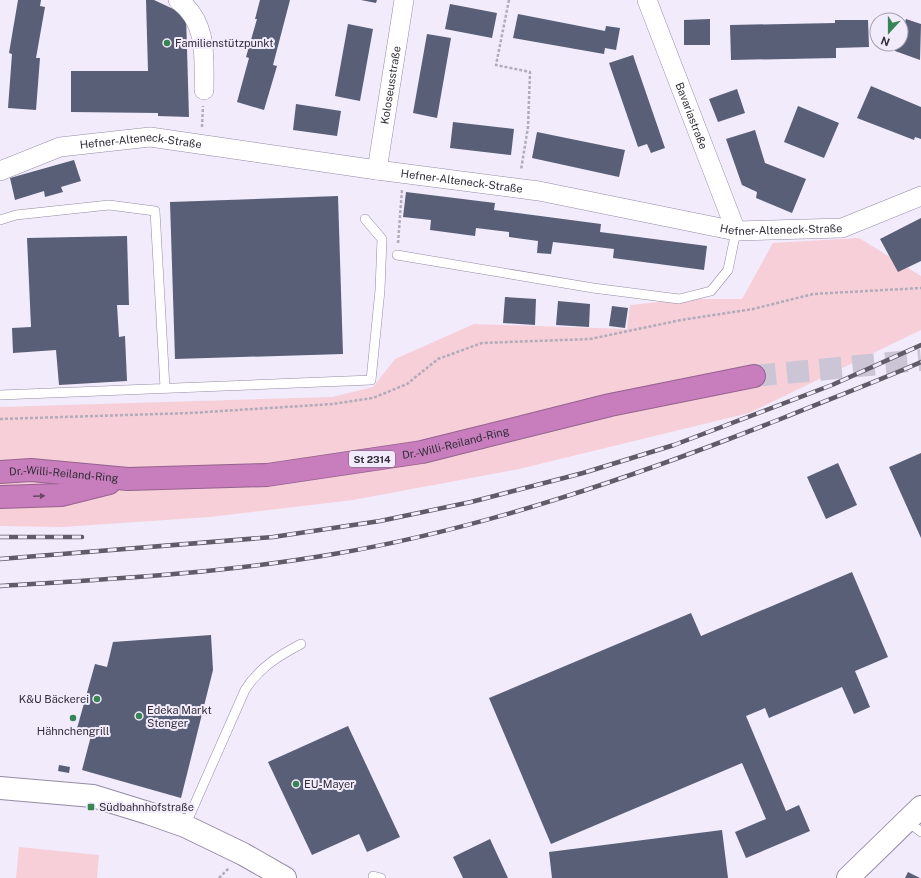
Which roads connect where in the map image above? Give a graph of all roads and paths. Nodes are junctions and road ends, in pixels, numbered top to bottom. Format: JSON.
{"nodes":[{"id":1,"x":178,"y":0,"type":"edge"},
{"id":2,"x":404,"y":0,"type":"edge"},
{"id":3,"x":509,"y":0,"type":"edge"},
{"id":4,"x":647,"y":0,"type":"edge"},
{"id":5,"x":204,"y":90,"type":"joint"},
{"id":6,"x":201,"y":145,"type":"junction"},
{"id":7,"x":524,"y":153,"type":"dead end"},
{"id":8,"x":377,"y":170,"type":"junction"},
{"id":9,"x":0,"y":171,"type":"edge"},
{"id":10,"x":403,"y":173,"type":"junction"},
{"id":11,"x":921,"y":196,"type":"edge"},
{"id":12,"x":365,"y":219,"type":"dead end"},
{"id":13,"x":0,"y":220,"type":"edge"},
{"id":14,"x":736,"y":231,"type":"junction"},
{"id":15,"x":397,"y":255,"type":"joint"},
{"id":16,"x":921,"y":288,"type":"edge"},
{"id":17,"x":754,"y":376,"type":"tunnel mouth"},
{"id":18,"x":165,"y":388,"type":"junction"},
{"id":19,"x":0,"y":395,"type":"edge"},
{"id":20,"x":0,"y":419,"type":"edge"},
{"id":21,"x":0,"y":472,"type":"edge"},
{"id":22,"x":128,"y":479,"type":"junction"},
{"id":23,"x":0,"y":497,"type":"edge"},
{"id":24,"x":301,"y":644,"type":"dead end"},
{"id":25,"x":0,"y":788,"type":"edge"},
{"id":26,"x":916,"y":820,"type":"edge"},
{"id":27,"x":185,"y":826,"type":"junction"},
{"id":28,"x":285,"y":878,"type":"edge"},
{"id":29,"x":848,"y":878,"type":"edge"}],
"edges":[{"from":1,"to":5,"type":"street"},
{"from":2,"to":8,"type":"street","name":"Koloseusstraße"},
{"from":3,"to":7,"type":"path"},
{"from":4,"to":14,"type":"street","name":"Bavariastraße"},
{"from":5,"to":6,"type":"path"},
{"from":6,"to":8,"type":"street","name":"Hefner-Alteneck-Straße"},
{"from":6,"to":9,"type":"street","name":"Hefner-Alteneck-Straße"},
{"from":8,"to":10,"type":"street","name":"Hefner-Alteneck-Straße"},
{"from":10,"to":14,"type":"street","name":"Hefner-Alteneck-Straße"},
{"from":10,"to":15,"type":"path"},
{"from":11,"to":14,"type":"street","name":"Hefner-Alteneck-Straße"},
{"from":12,"to":18,"type":"lane"},
{"from":13,"to":18,"type":"lane"},
{"from":14,"to":15,"type":"lane"},
{"from":16,"to":20,"type":"path"},
{"from":17,"to":22,"type":"highway","name":"Dr.-Willi-Reiland-Ring","number":"St 2314"},
{"from":18,"to":19,"type":"lane"},
{"from":21,"to":22,"type":"highway","name":"Dr.-Willi-Reiland-Ring","number":"St 2314"},
{"from":23,"to":22,"type":"highway","name":"Dr.-Willi-Reiland-Ring","number":"St 2314","one_way":true},
{"from":24,"to":27,"type":"lane"},
{"from":25,"to":27,"type":"street"},
{"from":26,"to":29,"type":"street"},
{"from":27,"to":28,"type":"street"}]}
